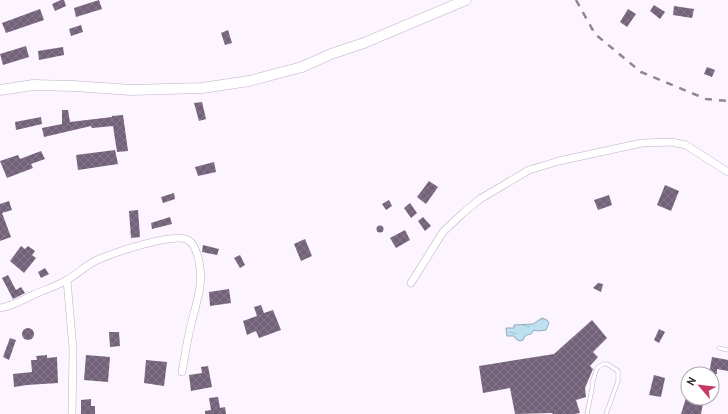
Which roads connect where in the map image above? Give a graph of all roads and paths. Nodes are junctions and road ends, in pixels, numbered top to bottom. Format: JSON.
{"nodes":[{"id":1,"x":466,"y":0,"type":"edge"},
{"id":2,"x":0,"y":90,"type":"edge"},
{"id":3,"x":728,"y":172,"type":"edge"},
{"id":4,"x":67,"y":280,"type":"junction"},
{"id":5,"x":411,"y":283,"type":"dead end"},
{"id":6,"x":0,"y":308,"type":"edge"},
{"id":7,"x":719,"y":348,"type":"dead end"},
{"id":8,"x":728,"y":350,"type":"edge"},
{"id":9,"x":182,"y":372,"type":"dead end"},
{"id":10,"x":72,"y":414,"type":"edge"},
{"id":11,"x":587,"y":414,"type":"edge"},
{"id":12,"x":606,"y":414,"type":"edge"}],
"edges":[{"from":1,"to":2,"type":"main road"},
{"from":3,"to":5,"type":"street"},
{"from":4,"to":6,"type":"street"},
{"from":4,"to":9,"type":"street"},
{"from":4,"to":10,"type":"street"},
{"from":7,"to":8,"type":"lane"},
{"from":11,"to":12,"type":"lane"}]}
